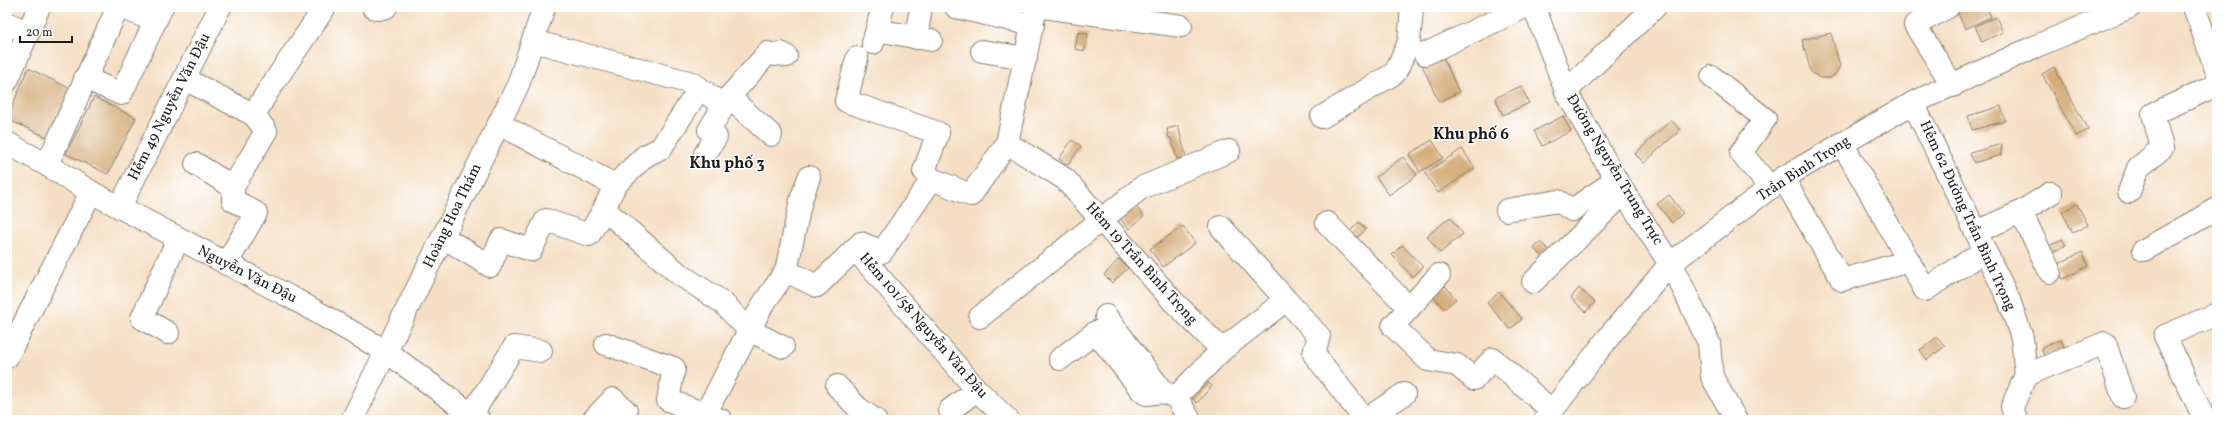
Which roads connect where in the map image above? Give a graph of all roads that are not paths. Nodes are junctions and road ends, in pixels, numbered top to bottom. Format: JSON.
{"nodes":[{"id":1,"x":39,"y":7,"type":"edge"},
{"id":2,"x":119,"y":7,"type":"edge"},
{"id":3,"x":220,"y":7,"type":"edge"},
{"id":4,"x":325,"y":7,"type":"edge"},
{"id":5,"x":373,"y":7,"type":"edge"},
{"id":6,"x":386,"y":7,"type":"edge"},
{"id":7,"x":544,"y":7,"type":"edge"},
{"id":8,"x":883,"y":7,"type":"edge"},
{"id":9,"x":922,"y":7,"type":"edge"},
{"id":10,"x":959,"y":7,"type":"edge"},
{"id":11,"x":1412,"y":7,"type":"edge"},
{"id":12,"x":1525,"y":7,"type":"edge"},
{"id":13,"x":1534,"y":7,"type":"edge"},
{"id":14,"x":1655,"y":7,"type":"edge"},
{"id":15,"x":1948,"y":7,"type":"edge"},
{"id":16,"x":2130,"y":7,"type":"edge"},
{"id":17,"x":2194,"y":7,"type":"edge"},
{"id":18,"x":1037,"y":13,"type":"edge"},
{"id":19,"x":159,"y":14,"type":"edge"},
{"id":20,"x":7,"y":23,"type":"edge"},
{"id":21,"x":1181,"y":26,"type":"dead end"},
{"id":22,"x":28,"y":33,"type":"junction"},
{"id":23,"x":533,"y":41,"type":"junction"},
{"id":24,"x":770,"y":48,"type":"dead end"},
{"id":25,"x":982,"y":51,"type":"dead end"},
{"id":26,"x":1425,"y":54,"type":"dead end"},
{"id":27,"x":857,"y":58,"type":"dead end"},
{"id":28,"x":1026,"y":58,"type":"junction"},
{"id":29,"x":2217,"y":72,"type":"edge"},
{"id":30,"x":1712,"y":77,"type":"dead end"},
{"id":31,"x":85,"y":78,"type":"junction"},
{"id":32,"x":186,"y":79,"type":"junction"},
{"id":33,"x":7,"y":81,"type":"edge"},
{"id":34,"x":2217,"y":85,"type":"edge"},
{"id":35,"x":1953,"y":86,"type":"junction"},
{"id":36,"x":699,"y":89,"type":"junction"},
{"id":37,"x":1566,"y":91,"type":"junction"},
{"id":38,"x":726,"y":101,"type":"junction"},
{"id":39,"x":1913,"y":103,"type":"junction"},
{"id":40,"x":254,"y":115,"type":"junction"},
{"id":41,"x":1322,"y":117,"type":"dead end"},
{"id":42,"x":499,"y":124,"type":"junction"},
{"id":43,"x":771,"y":134,"type":"dead end"},
{"id":44,"x":7,"y":143,"type":"edge"},
{"id":45,"x":1007,"y":143,"type":"junction"},
{"id":46,"x":1842,"y":143,"type":"junction"},
{"id":47,"x":1229,"y":151,"type":"dead end"},
{"id":48,"x":705,"y":154,"type":"dead end"},
{"id":49,"x":196,"y":164,"type":"dead end"},
{"id":50,"x":47,"y":165,"type":"junction"},
{"id":51,"x":809,"y":177,"type":"dead end"},
{"id":52,"x":932,"y":179,"type":"junction"},
{"id":53,"x":1777,"y":183,"type":"junction"},
{"id":54,"x":615,"y":184,"type":"junction"},
{"id":55,"x":1620,"y":186,"type":"junction"},
{"id":56,"x":233,"y":188,"type":"junction"},
{"id":57,"x":91,"y":192,"type":"junction"},
{"id":58,"x":2130,"y":192,"type":"dead end"},
{"id":59,"x":2051,"y":193,"type":"dead end"},
{"id":60,"x":120,"y":207,"type":"junction"},
{"id":61,"x":604,"y":209,"type":"junction"},
{"id":62,"x":2217,"y":209,"type":"edge"},
{"id":63,"x":1507,"y":210,"type":"dead end"},
{"id":64,"x":2021,"y":212,"type":"junction"},
{"id":65,"x":1102,"y":221,"type":"junction"},
{"id":66,"x":1327,"y":222,"type":"dead end"},
{"id":67,"x":1221,"y":227,"type":"dead end"},
{"id":68,"x":442,"y":237,"type":"junction"},
{"id":69,"x":178,"y":240,"type":"junction"},
{"id":70,"x":1980,"y":242,"type":"junction"},
{"id":71,"x":855,"y":249,"type":"junction"},
{"id":72,"x":2144,"y":250,"type":"dead end"},
{"id":73,"x":1909,"y":261,"type":"junction"},
{"id":74,"x":226,"y":264,"type":"junction"},
{"id":75,"x":1670,"y":264,"type":"junction"},
{"id":76,"x":786,"y":271,"type":"junction"},
{"id":77,"x":2050,"y":272,"type":"dead end"},
{"id":78,"x":1439,"y":275,"type":"dead end"},
{"id":79,"x":1533,"y":282,"type":"dead end"},
{"id":80,"x":1286,"y":300,"type":"junction"},
{"id":81,"x":1409,"y":308,"type":"junction"},
{"id":82,"x":2217,"y":314,"type":"edge"},
{"id":83,"x":1106,"y":316,"type":"dead end"},
{"id":84,"x":980,"y":317,"type":"dead end"},
{"id":85,"x":749,"y":330,"type":"junction"},
{"id":86,"x":168,"y":333,"type":"dead end"},
{"id":87,"x":606,"y":344,"type":"dead end"},
{"id":88,"x":782,"y":347,"type":"dead end"},
{"id":89,"x":1222,"y":350,"type":"junction"},
{"id":90,"x":541,"y":351,"type":"dead end"},
{"id":91,"x":387,"y":352,"type":"junction"},
{"id":92,"x":7,"y":357,"type":"edge"},
{"id":93,"x":1060,"y":359,"type":"dead end"},
{"id":94,"x":2026,"y":375,"type":"junction"},
{"id":95,"x":837,"y":386,"type":"dead end"},
{"id":96,"x":977,"y":390,"type":"junction"},
{"id":97,"x":1170,"y":394,"type":"junction"},
{"id":98,"x":1404,"y":394,"type":"dead end"},
{"id":99,"x":2123,"y":397,"type":"dead end"},
{"id":100,"x":950,"y":410,"type":"dead end"},
{"id":101,"x":626,"y":411,"type":"dead end"},
{"id":102,"x":1549,"y":416,"type":"edge"},
{"id":103,"x":476,"y":417,"type":"edge"},
{"id":104,"x":710,"y":418,"type":"edge"},
{"id":105,"x":352,"y":420,"type":"edge"},
{"id":106,"x":592,"y":420,"type":"edge"},
{"id":107,"x":876,"y":420,"type":"edge"},
{"id":108,"x":1008,"y":420,"type":"edge"},
{"id":109,"x":1190,"y":420,"type":"edge"},
{"id":110,"x":1365,"y":420,"type":"edge"},
{"id":111,"x":1736,"y":420,"type":"edge"},
{"id":112,"x":2016,"y":420,"type":"edge"},
{"id":113,"x":2205,"y":420,"type":"edge"}],
"edges":[{"from":1,"to":22,"type":"street"},
{"from":2,"to":19,"type":"street"},
{"from":2,"to":31,"type":"street"},
{"from":3,"to":32,"type":"street","name":"Hẻm 49 Nguyễn Văn Đậu"},
{"from":4,"to":40,"type":"street"},
{"from":5,"to":6,"type":"street"},
{"from":7,"to":23,"type":"street","name":"Hoàng Hoa Thám"},
{"from":8,"to":9,"type":"street"},
{"from":10,"to":18,"type":"street"},
{"from":11,"to":41,"type":"street"},
{"from":12,"to":26,"type":"street"},
{"from":13,"to":37,"type":"street","name":"Đường Nguyễn Trung Trực"},
{"from":14,"to":37,"type":"street"},
{"from":15,"to":35,"type":"street"},
{"from":16,"to":35,"type":"street","name":"Trần Bình Trọng"},
{"from":17,"to":29,"type":"street"},
{"from":18,"to":21,"type":"street"},
{"from":18,"to":28,"type":"street"},
{"from":19,"to":31,"type":"street"},
{"from":20,"to":22,"type":"street"},
{"from":22,"to":33,"type":"street"},
{"from":23,"to":36,"type":"street"},
{"from":23,"to":42,"type":"street","name":"Hoàng Hoa Thám"},
{"from":24,"to":38,"type":"street"},
{"from":25,"to":28,"type":"street"},
{"from":27,"to":52,"type":"street"},
{"from":28,"to":45,"type":"street"},
{"from":30,"to":53,"type":"street"},
{"from":31,"to":50,"type":"street"},
{"from":32,"to":40,"type":"street"},
{"from":32,"to":60,"type":"street","name":"Hẻm 49 Nguyễn Văn Đậu"},
{"from":34,"to":58,"type":"street"},
{"from":35,"to":39,"type":"street","name":"Trần Bình Trọng"},
{"from":36,"to":38,"type":"street"},
{"from":36,"to":54,"type":"street"},
{"from":37,"to":55,"type":"street","name":"Đường Nguyễn Trung Trực"},
{"from":38,"to":43,"type":"street"},
{"from":38,"to":48,"type":"street"},
{"from":39,"to":46,"type":"street","name":"Trần Bình Trọng"},
{"from":39,"to":70,"type":"street","name":"Hẻm 62 Đường Trần Bình Trọng"},
{"from":40,"to":56,"type":"street"},
{"from":42,"to":54,"type":"street"},
{"from":42,"to":68,"type":"street","name":"Hoàng Hoa Thám"},
{"from":44,"to":50,"type":"street","name":"Nguyễn Văn Đậu"},
{"from":45,"to":52,"type":"street"},
{"from":45,"to":65,"type":"street","name":"Hẻm 19 Trần Bình Trọng"},
{"from":46,"to":53,"type":"street","name":"Trần Bình Trọng"},
{"from":46,"to":73,"type":"street"},
{"from":47,"to":65,"type":"street"},
{"from":49,"to":56,"type":"street"},
{"from":50,"to":57,"type":"street","name":"Nguyễn Văn Đậu"},
{"from":51,"to":76,"type":"street"},
{"from":52,"to":71,"type":"street"},
{"from":53,"to":73,"type":"street"},
{"from":53,"to":75,"type":"street","name":"Trần Bình Trọng"},
{"from":54,"to":61,"type":"street"},
{"from":55,"to":63,"type":"street"},
{"from":55,"to":75,"type":"street","name":"Đường Nguyễn Trung Trực"},
{"from":55,"to":79,"type":"street"},
{"from":56,"to":74,"type":"street"},
{"from":57,"to":60,"type":"street","name":"Nguyễn Văn Đậu"},
{"from":57,"to":92,"type":"street"},
{"from":59,"to":64,"type":"street"},
{"from":60,"to":69,"type":"street","name":"Nguyễn Văn Đậu"},
{"from":61,"to":68,"type":"street"},
{"from":61,"to":85,"type":"street"},
{"from":62,"to":72,"type":"street"},
{"from":64,"to":70,"type":"street"},
{"from":64,"to":77,"type":"street"},
{"from":65,"to":84,"type":"street"},
{"from":65,"to":89,"type":"street","name":"Hẻm 19 Trần Bình Trọng"},
{"from":66,"to":81,"type":"street"},
{"from":67,"to":80,"type":"street"},
{"from":68,"to":91,"type":"street","name":"Hoàng Hoa Thám"},
{"from":69,"to":74,"type":"street","name":"Nguyễn Văn Đậu"},
{"from":69,"to":86,"type":"street"},
{"from":70,"to":73,"type":"street"},
{"from":70,"to":94,"type":"street","name":"Hẻm 62 Đường Trần Bình Trọng"},
{"from":71,"to":76,"type":"street"},
{"from":71,"to":96,"type":"street","name":"Hẻm 101/58 Nguyễn Văn Đậu"},
{"from":74,"to":91,"type":"street","name":"Nguyễn Văn Đậu"},
{"from":75,"to":102,"type":"street","name":"Trần Bình Trọng"},
{"from":75,"to":111,"type":"street","name":"Đường Nguyễn Trung Trực"},
{"from":76,"to":85,"type":"street"},
{"from":78,"to":81,"type":"street"},
{"from":80,"to":89,"type":"street"},
{"from":80,"to":110,"type":"street"},
{"from":81,"to":102,"type":"street"},
{"from":82,"to":113,"type":"street"},
{"from":83,"to":97,"type":"street"},
{"from":85,"to":88,"type":"street"},
{"from":85,"to":104,"type":"street"},
{"from":87,"to":104,"type":"street"},
{"from":89,"to":97,"type":"street"},
{"from":90,"to":103,"type":"street"},
{"from":91,"to":103,"type":"street","name":"Nguyễn Văn Đậu"},
{"from":91,"to":105,"type":"street","name":"Hoàng Hoa Thám"},
{"from":93,"to":97,"type":"street"},
{"from":94,"to":99,"type":"street"},
{"from":94,"to":112,"type":"street","name":"Hẻm 62 Đường Trần Bình Trọng"},
{"from":95,"to":107,"type":"street"},
{"from":96,"to":100,"type":"street"},
{"from":96,"to":108,"type":"street","name":"Hẻm 101/58 Nguyễn Văn Đậu"},
{"from":97,"to":109,"type":"street"},
{"from":98,"to":110,"type":"street"},
{"from":101,"to":106,"type":"street"}]}
